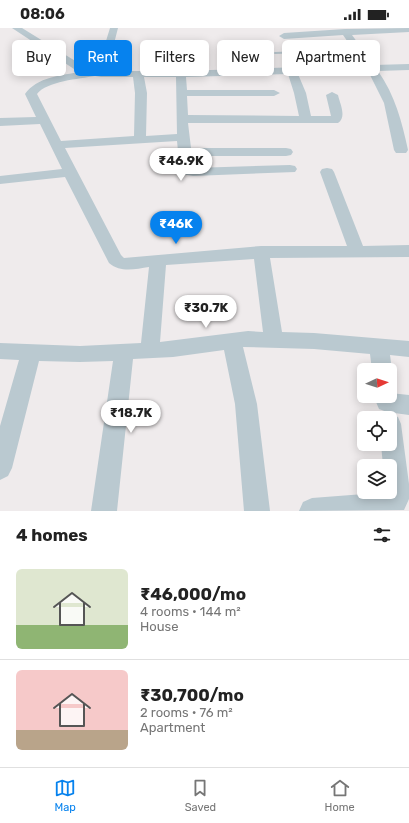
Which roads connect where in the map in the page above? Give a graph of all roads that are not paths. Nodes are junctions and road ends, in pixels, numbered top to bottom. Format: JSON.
{"nodes":[{"id":1,"x":16,"y":28,"type":"edge"},
{"id":2,"x":114,"y":28,"type":"edge"},
{"id":3,"x":358,"y":30,"type":"edge"},
{"id":4,"x":406,"y":31,"type":"edge"},
{"id":5,"x":345,"y":32,"type":"junction"},
{"id":6,"x":284,"y":36,"type":"dead end"},
{"id":7,"x":109,"y":40,"type":"edge"},
{"id":8,"x":351,"y":40,"type":"edge"},
{"id":9,"x":275,"y":53,"type":"dead end"},
{"id":10,"x":282,"y":53,"type":"edge"},
{"id":11,"x":74,"y":65,"type":"edge"},
{"id":12,"x":409,"y":67,"type":"edge"},
{"id":13,"x":380,"y":68,"type":"edge"},
{"id":14,"x":132,"y":74,"type":"edge"},
{"id":15,"x":138,"y":74,"type":"joint"},
{"id":16,"x":81,"y":76,"type":"edge"},
{"id":17,"x":182,"y":76,"type":"edge"},
{"id":18,"x":272,"y":76,"type":"edge"},
{"id":19,"x":294,"y":76,"type":"edge"},
{"id":20,"x":376,"y":76,"type":"edge"},
{"id":21,"x":182,"y":93,"type":"junction"},
{"id":22,"x":274,"y":93,"type":"junction"},
{"id":23,"x":332,"y":95,"type":"dead end"},
{"id":24,"x":182,"y":119,"type":"junction"},
{"id":25,"x":278,"y":120,"type":"junction"},
{"id":26,"x":306,"y":120,"type":"junction"},
{"id":27,"x":0,"y":122,"type":"edge"},
{"id":28,"x":45,"y":122,"type":"junction"},
{"id":29,"x":183,"y":137,"type":"junction"},
{"id":30,"x":140,"y":139,"type":"junction"},
{"id":31,"x":57,"y":145,"type":"junction"},
{"id":32,"x":402,"y":150,"type":"dead end"},
{"id":33,"x":184,"y":152,"type":"junction"},
{"id":34,"x":286,"y":152,"type":"dead end"},
{"id":35,"x":290,"y":169,"type":"dead end"},
{"id":36,"x":70,"y":172,"type":"junction"},
{"id":37,"x":327,"y":172,"type":"dead end"},
{"id":38,"x":0,"y":180,"type":"edge"},
{"id":39,"x":409,"y":250,"type":"edge"},
{"id":40,"x":357,"y":251,"type":"junction"},
{"id":41,"x":261,"y":252,"type":"junction"},
{"id":42,"x":158,"y":261,"type":"junction"},
{"id":43,"x":274,"y":340,"type":"junction"},
{"id":44,"x":232,"y":341,"type":"junction"},
{"id":45,"x":379,"y":346,"type":"junction"},
{"id":46,"x":409,"y":349,"type":"edge"},
{"id":47,"x":150,"y":350,"type":"junction"},
{"id":48,"x":0,"y":351,"type":"edge"},
{"id":49,"x":31,"y":352,"type":"junction"},
{"id":50,"x":124,"y":352,"type":"junction"},
{"id":51,"x":381,"y":363,"type":"edge"},
{"id":52,"x":409,"y":405,"type":"edge"},
{"id":53,"x":388,"y":410,"type":"edge"},
{"id":54,"x":0,"y":468,"type":"edge"},
{"id":55,"x":104,"y":511,"type":"edge"},
{"id":56,"x":257,"y":511,"type":"edge"},
{"id":57,"x":312,"y":511,"type":"edge"}],
"edges":[{"from":1,"to":11,"type":"street"},
{"from":2,"to":7,"type":"street"},
{"from":3,"to":4,"type":"street"},
{"from":3,"to":5,"type":"street"},
{"from":5,"to":6,"type":"street"},
{"from":5,"to":8,"type":"street"},
{"from":9,"to":10,"type":"lane"},
{"from":12,"to":13,"type":"street"},
{"from":14,"to":15,"type":"street"},
{"from":15,"to":30,"type":"street"},
{"from":16,"to":28,"type":"street"},
{"from":17,"to":21,"type":"street"},
{"from":18,"to":22,"type":"street"},
{"from":19,"to":26,"type":"street"},
{"from":20,"to":32,"type":"street"},
{"from":21,"to":22,"type":"street"},
{"from":21,"to":24,"type":"street"},
{"from":22,"to":25,"type":"street"},
{"from":23,"to":26,"type":"street"},
{"from":24,"to":25,"type":"street"},
{"from":24,"to":29,"type":"street"},
{"from":25,"to":26,"type":"street"},
{"from":27,"to":28,"type":"street"},
{"from":28,"to":31,"type":"street"},
{"from":29,"to":30,"type":"street"},
{"from":29,"to":33,"type":"street"},
{"from":30,"to":31,"type":"street"},
{"from":31,"to":36,"type":"street"},
{"from":33,"to":34,"type":"street"},
{"from":33,"to":35,"type":"street"},
{"from":36,"to":38,"type":"street"},
{"from":36,"to":42,"type":"street"},
{"from":37,"to":40,"type":"street"},
{"from":39,"to":40,"type":"street"},
{"from":40,"to":41,"type":"street"},
{"from":41,"to":42,"type":"street"},
{"from":41,"to":43,"type":"street"},
{"from":42,"to":47,"type":"street"},
{"from":43,"to":44,"type":"street"},
{"from":43,"to":45,"type":"street"},
{"from":44,"to":47,"type":"street"},
{"from":44,"to":56,"type":"street"},
{"from":45,"to":46,"type":"street"},
{"from":45,"to":51,"type":"street"},
{"from":47,"to":50,"type":"street"},
{"from":48,"to":49,"type":"street"},
{"from":49,"to":50,"type":"street"},
{"from":49,"to":54,"type":"street"},
{"from":50,"to":55,"type":"street"},
{"from":52,"to":53,"type":"street"},
{"from":53,"to":57,"type":"street"}]}
